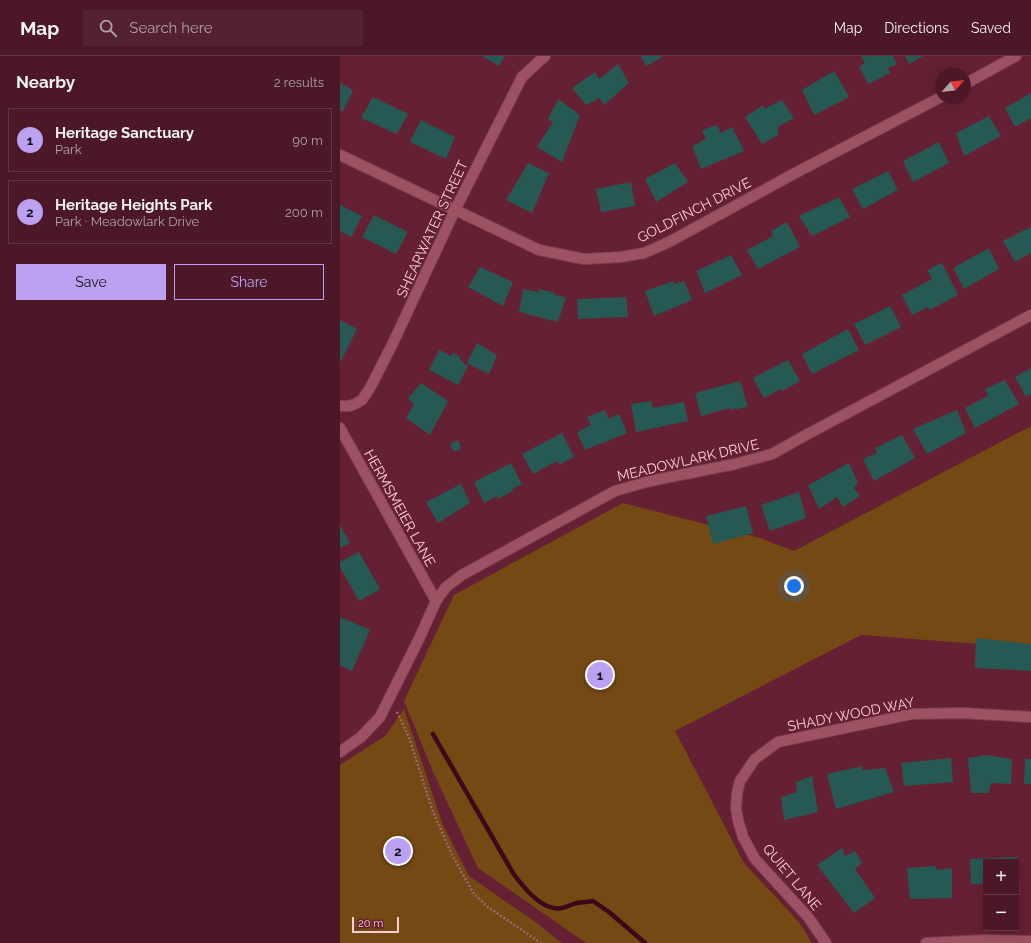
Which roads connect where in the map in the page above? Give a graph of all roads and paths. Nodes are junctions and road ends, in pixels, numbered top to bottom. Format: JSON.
{"nodes":[{"id":1,"x":545,"y":56,"type":"edge"},
{"id":2,"x":1016,"y":56,"type":"edge"},
{"id":3,"x":971,"y":81,"type":"edge"},
{"id":4,"x":935,"y":100,"type":"edge"},
{"id":5,"x":340,"y":155,"type":"edge"},
{"id":6,"x":455,"y":210,"type":"junction"},
{"id":7,"x":1031,"y":315,"type":"edge"},
{"id":8,"x":340,"y":406,"type":"edge"},
{"id":9,"x":340,"y":428,"type":"edge"},
{"id":10,"x":436,"y":601,"type":"junction"},
{"id":11,"x":389,"y":698,"type":"junction"},
{"id":12,"x":1031,"y":717,"type":"edge"},
{"id":13,"x":340,"y":752,"type":"edge"},
{"id":14,"x":740,"y":781,"type":"joint"},
{"id":15,"x":1031,"y":941,"type":"edge"},
{"id":16,"x":541,"y":943,"type":"edge"},
{"id":17,"x":826,"y":943,"type":"edge"},
{"id":18,"x":926,"y":943,"type":"edge"}],
"edges":[{"from":1,"to":6,"type":"street","name":"SHEARWATER STREET"},
{"from":2,"to":3,"type":"street"},
{"from":4,"to":6,"type":"street","name":"GOLDFINCH DRIVE"},
{"from":5,"to":6,"type":"street","name":"GOLDFINCH DRIVE"},
{"from":6,"to":8,"type":"street","name":"SHEARWATER STREET"},
{"from":7,"to":10,"type":"street","name":"MEADOWLARK DRIVE"},
{"from":9,"to":10,"type":"street","name":"HERMSMEIER LANE"},
{"from":10,"to":11,"type":"street","name":"MEADOWLARK DRIVE"},
{"from":11,"to":13,"type":"street","name":"MEADOWLARK DRIVE"},
{"from":11,"to":16,"type":"path"},
{"from":12,"to":14,"type":"street","name":"SHADY WOOD WAY"},
{"from":14,"to":17,"type":"street","name":"QUIET LANE"},
{"from":15,"to":18,"type":"street"}]}
